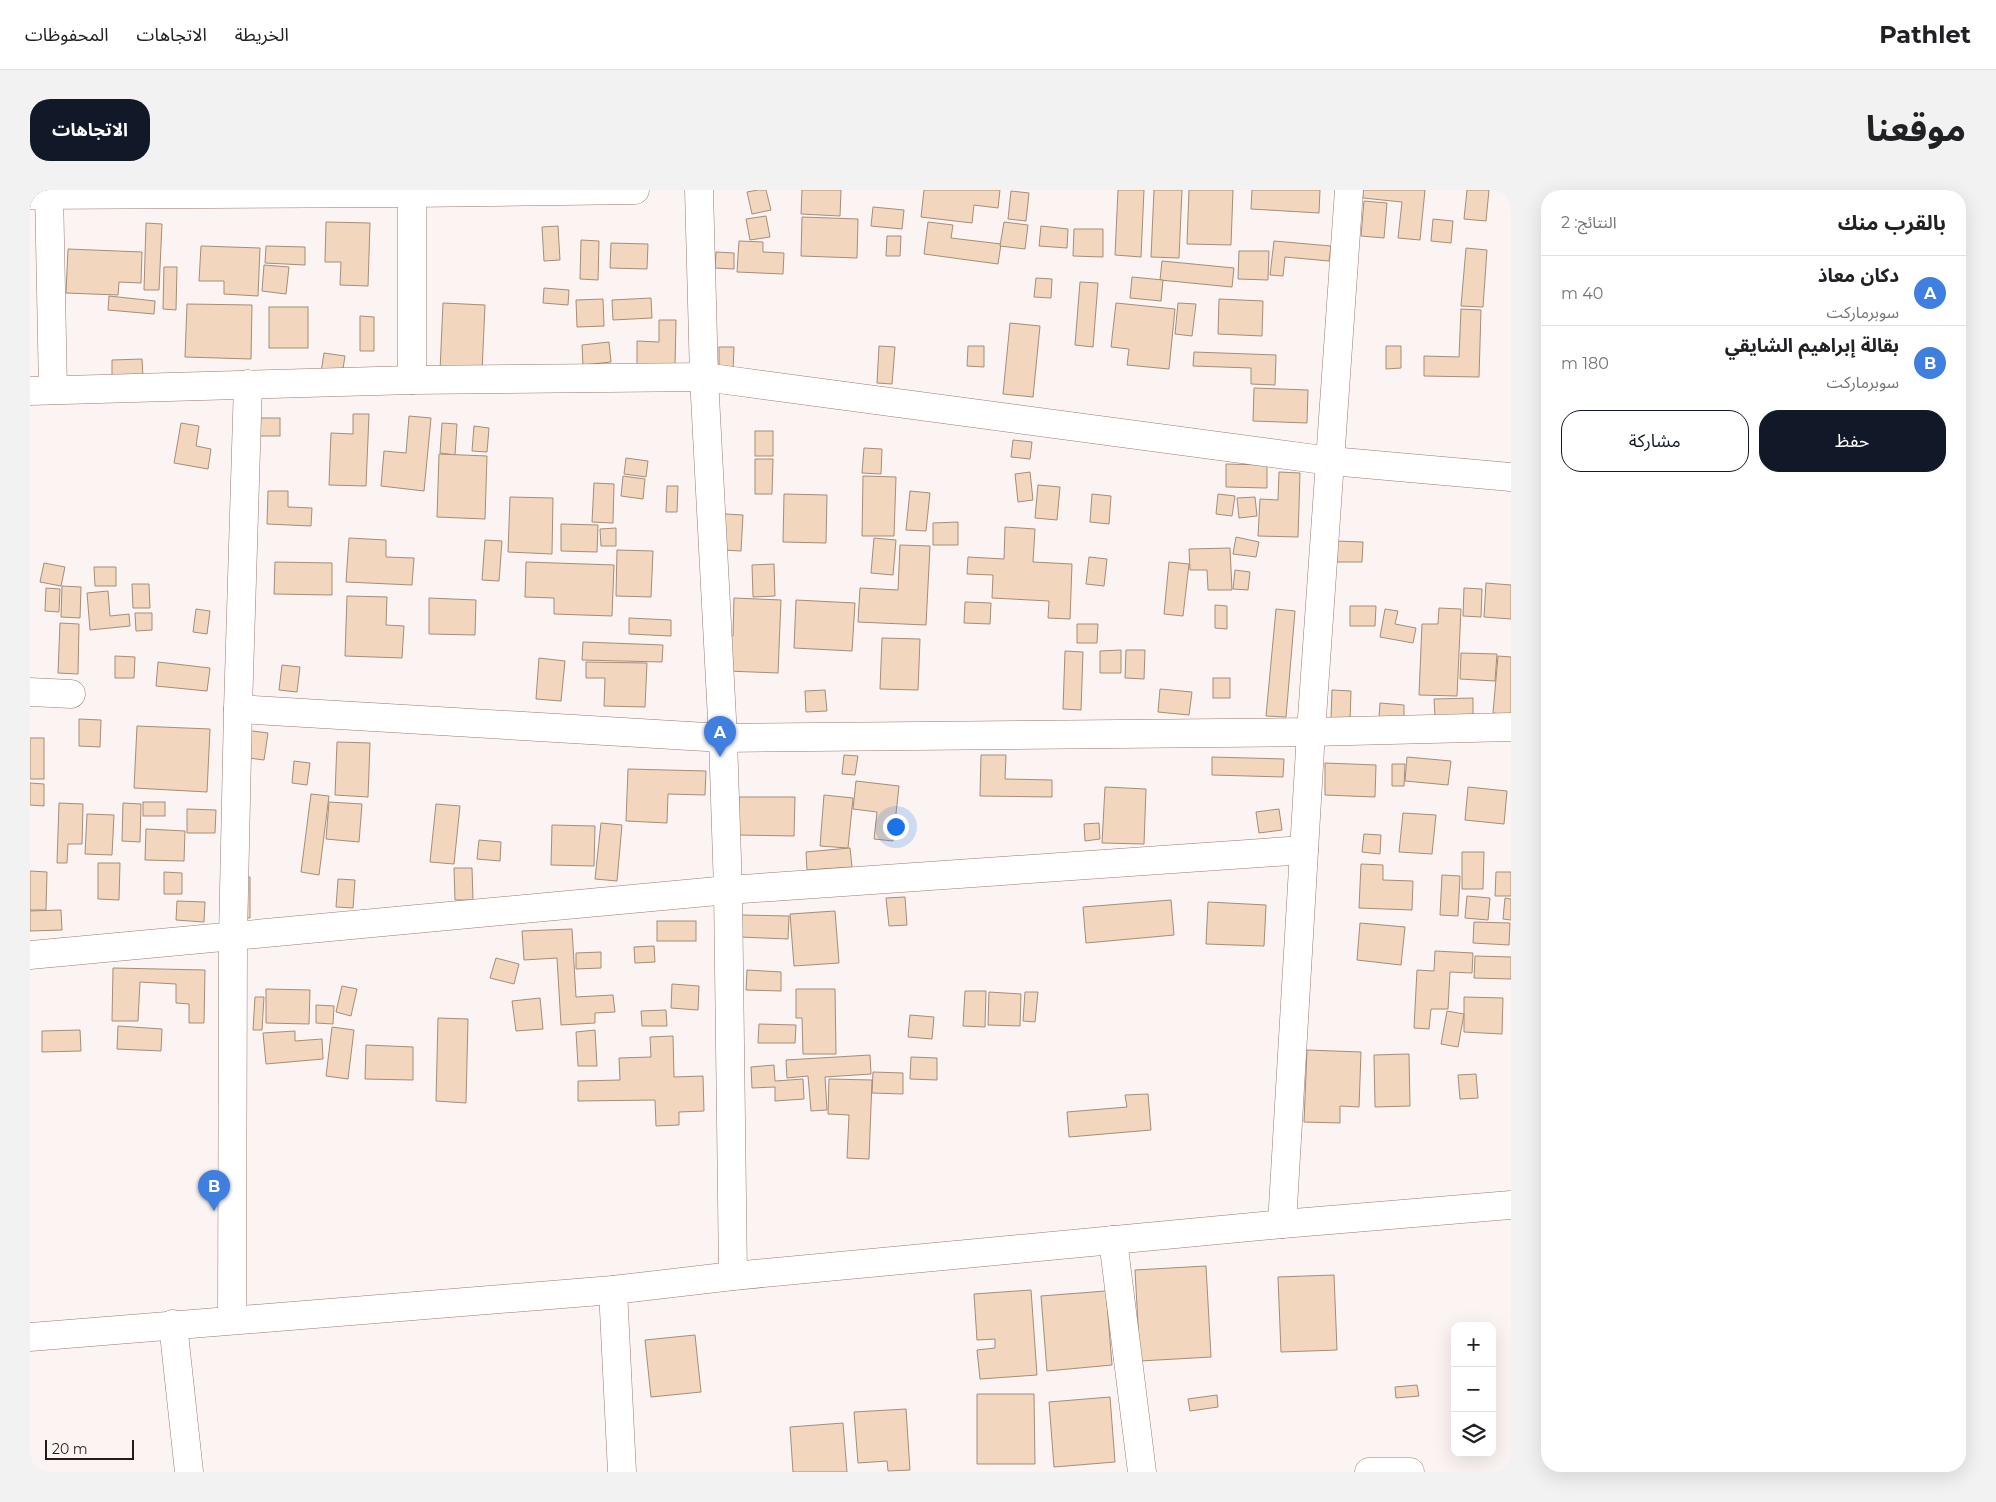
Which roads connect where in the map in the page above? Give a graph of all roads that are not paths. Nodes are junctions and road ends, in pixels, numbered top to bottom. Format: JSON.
{"nodes":[{"id":1,"x":635,"y":190,"type":"edge"},
{"id":2,"x":699,"y":190,"type":"edge"},
{"id":3,"x":1349,"y":190,"type":"edge"},
{"id":4,"x":43,"y":193,"type":"edge"},
{"id":5,"x":412,"y":193,"type":"junction"},
{"id":6,"x":704,"y":377,"type":"junction"},
{"id":7,"x":412,"y":380,"type":"junction"},
{"id":8,"x":248,"y":384,"type":"junction"},
{"id":9,"x":41,"y":391,"type":"edge"},
{"id":10,"x":1331,"y":461,"type":"junction"},
{"id":11,"x":1511,"y":477,"type":"edge"},
{"id":12,"x":30,"y":692,"type":"edge"},
{"id":13,"x":71,"y":694,"type":"dead end"},
{"id":14,"x":238,"y":709,"type":"junction"},
{"id":15,"x":1511,"y":727,"type":"edge"},
{"id":16,"x":1311,"y":732,"type":"junction"},
{"id":17,"x":723,"y":738,"type":"junction"},
{"id":18,"x":1304,"y":850,"type":"junction"},
{"id":19,"x":728,"y":890,"type":"junction"},
{"id":20,"x":233,"y":937,"type":"junction"},
{"id":21,"x":30,"y":955,"type":"edge"},
{"id":22,"x":1511,"y":1205,"type":"edge"},
{"id":23,"x":1282,"y":1224,"type":"junction"},
{"id":24,"x":1114,"y":1240,"type":"junction"},
{"id":25,"x":733,"y":1276,"type":"junction"},
{"id":26,"x":613,"y":1290,"type":"junction"},
{"id":27,"x":232,"y":1320,"type":"junction"},
{"id":28,"x":173,"y":1324,"type":"junction"},
{"id":29,"x":30,"y":1336,"type":"edge"},
{"id":30,"x":189,"y":1472,"type":"edge"},
{"id":31,"x":622,"y":1472,"type":"edge"},
{"id":32,"x":1142,"y":1472,"type":"edge"},
{"id":33,"x":1369,"y":1472,"type":"edge"},
{"id":34,"x":1410,"y":1472,"type":"edge"}],
"edges":[{"from":1,"to":5,"type":"street"},
{"from":2,"to":6,"type":"street"},
{"from":3,"to":10,"type":"street"},
{"from":4,"to":5,"type":"street"},
{"from":4,"to":9,"type":"street"},
{"from":5,"to":7,"type":"street"},
{"from":6,"to":7,"type":"street"},
{"from":6,"to":10,"type":"street"},
{"from":6,"to":17,"type":"street"},
{"from":7,"to":8,"type":"street"},
{"from":8,"to":9,"type":"street"},
{"from":8,"to":14,"type":"street"},
{"from":10,"to":11,"type":"street"},
{"from":10,"to":16,"type":"street"},
{"from":12,"to":13,"type":"street"},
{"from":14,"to":17,"type":"street"},
{"from":14,"to":20,"type":"street"},
{"from":15,"to":16,"type":"street"},
{"from":16,"to":17,"type":"street"},
{"from":16,"to":18,"type":"street"},
{"from":17,"to":19,"type":"street"},
{"from":18,"to":19,"type":"street"},
{"from":18,"to":23,"type":"street"},
{"from":19,"to":20,"type":"street"},
{"from":19,"to":25,"type":"street"},
{"from":20,"to":21,"type":"street"},
{"from":20,"to":27,"type":"street"},
{"from":22,"to":23,"type":"street"},
{"from":23,"to":24,"type":"street"},
{"from":24,"to":25,"type":"street"},
{"from":24,"to":32,"type":"street"},
{"from":25,"to":26,"type":"street"},
{"from":26,"to":27,"type":"street"},
{"from":26,"to":31,"type":"street"},
{"from":27,"to":28,"type":"street"},
{"from":28,"to":29,"type":"street"},
{"from":28,"to":30,"type":"street"},
{"from":33,"to":34,"type":"street"}]}
